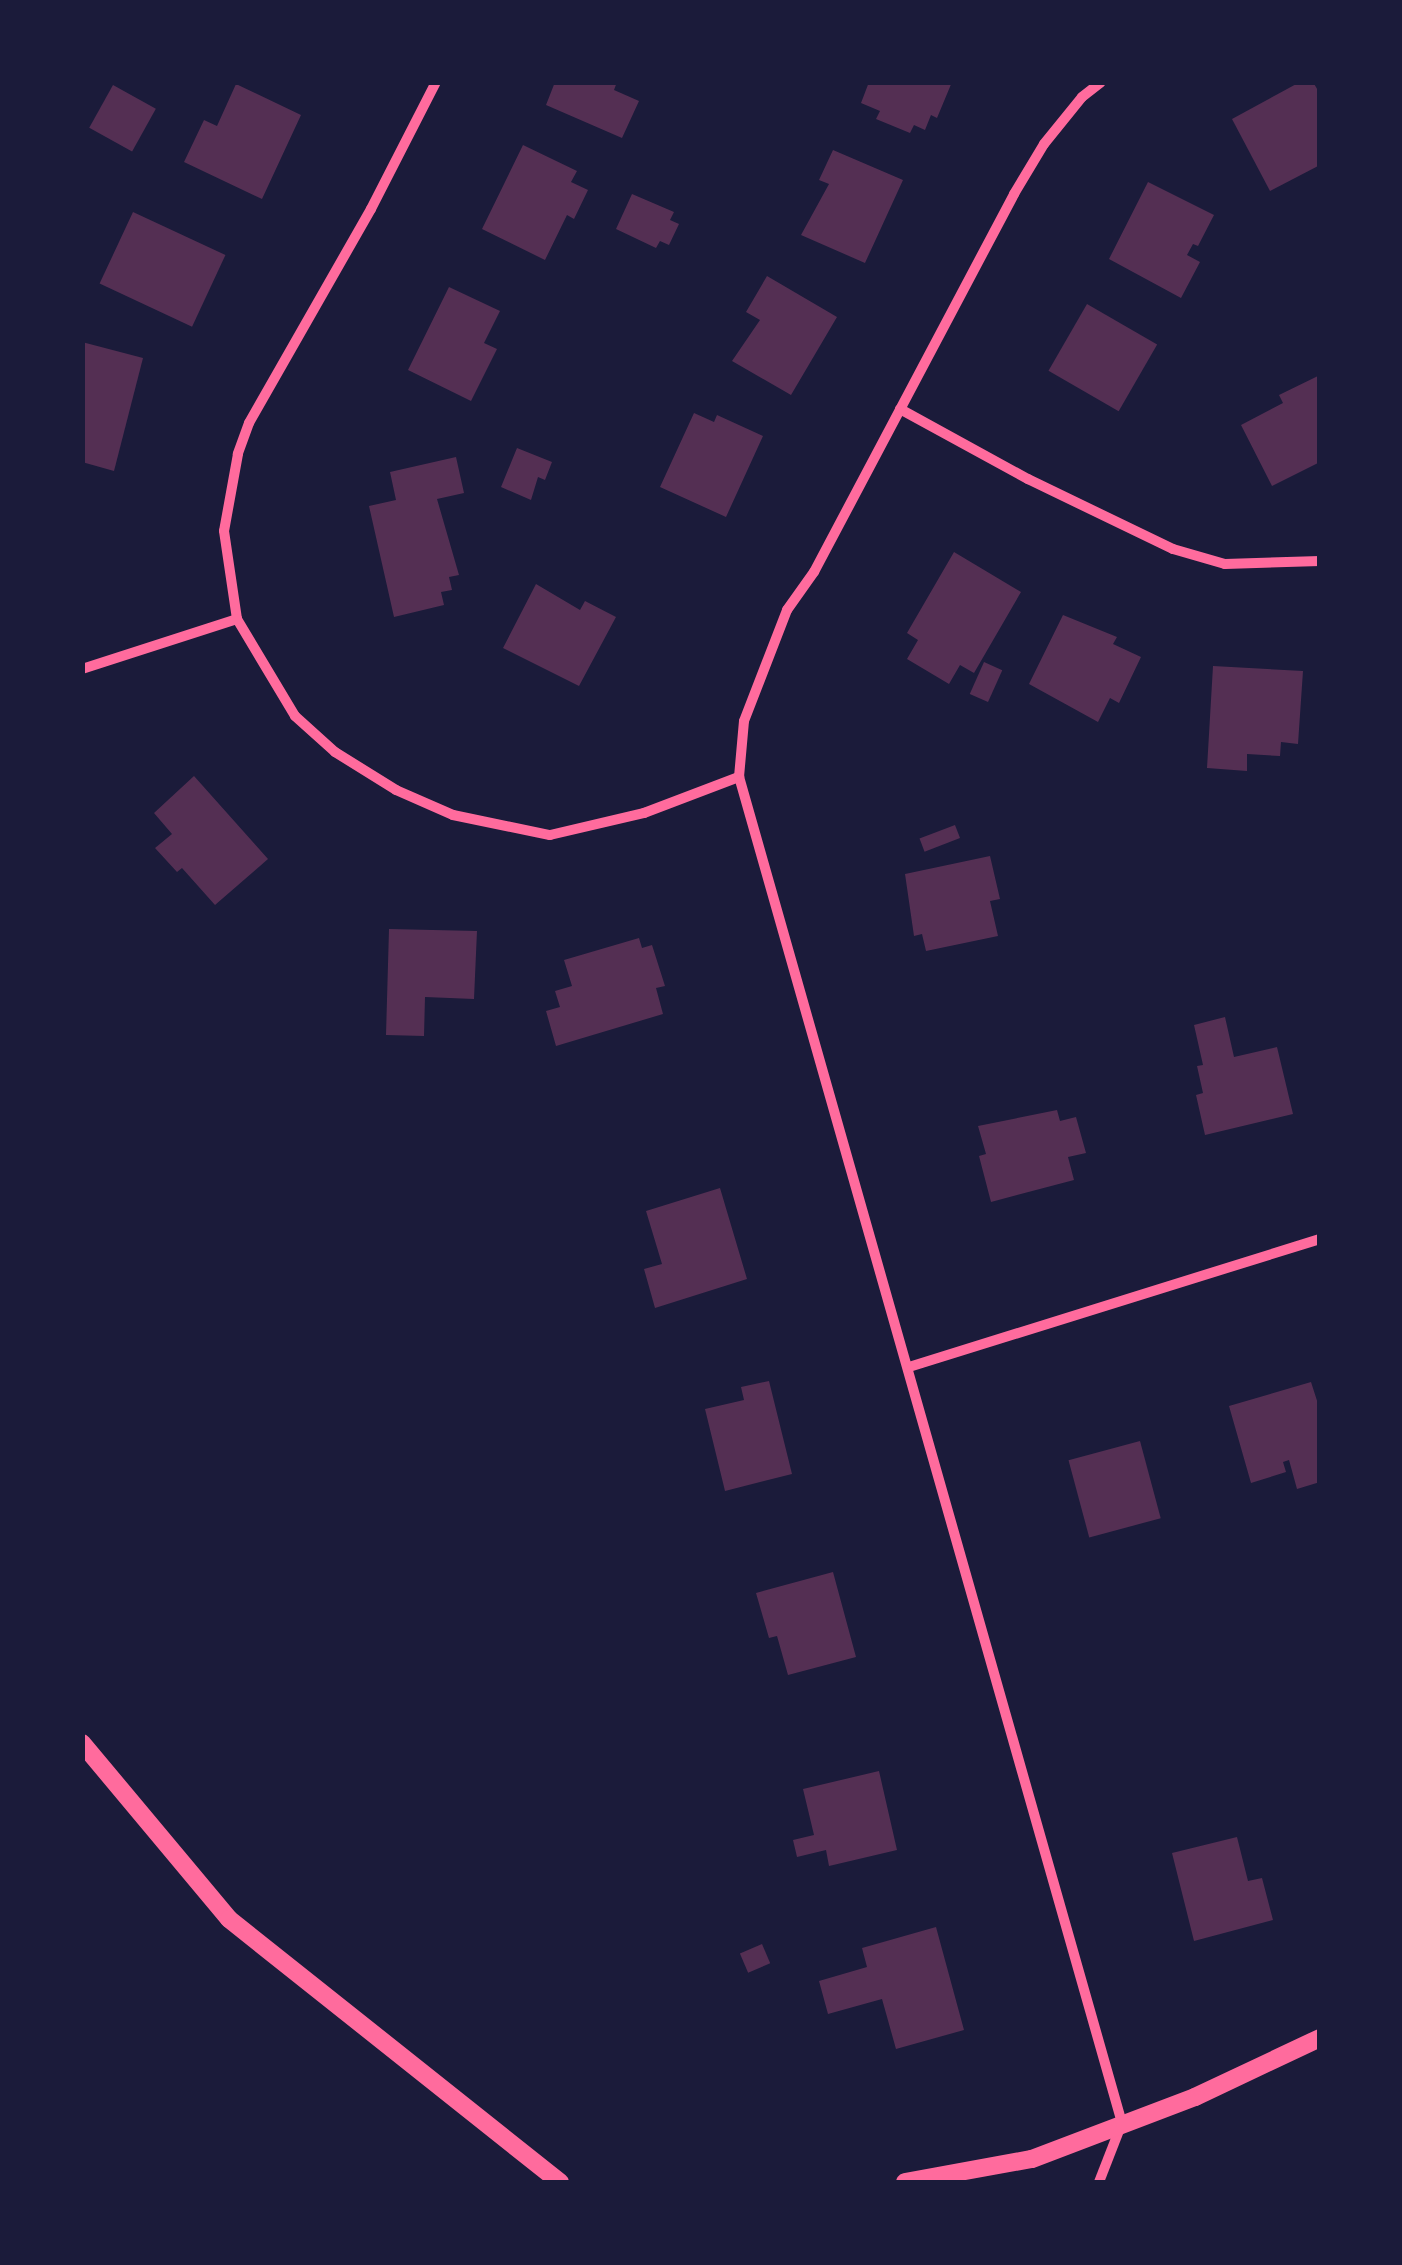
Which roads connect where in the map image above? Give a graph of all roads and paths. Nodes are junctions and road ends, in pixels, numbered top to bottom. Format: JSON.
{"nodes":[{"id":1,"x":436,"y":82,"type":"edge"},
{"id":2,"x":1100,"y":82,"type":"edge"},
{"id":3,"x":900,"y":410,"type":"junction"},
{"id":4,"x":1320,"y":561,"type":"edge"},
{"id":5,"x":237,"y":619,"type":"junction"},
{"id":6,"x":82,"y":669,"type":"edge"},
{"id":7,"x":739,"y":778,"type":"junction"},
{"id":8,"x":1320,"y":1239,"type":"edge"},
{"id":9,"x":909,"y":1367,"type":"junction"},
{"id":10,"x":82,"y":1743,"type":"edge"},
{"id":11,"x":1320,"y":2038,"type":"edge"},
{"id":12,"x":1122,"y":2124,"type":"junction"},
{"id":13,"x":560,"y":2182,"type":"edge"},
{"id":14,"x":905,"y":2182,"type":"edge"},
{"id":15,"x":1099,"y":2182,"type":"edge"}],
"edges":[{"from":1,"to":5,"type":"street"},
{"from":2,"to":3,"type":"street"},
{"from":3,"to":4,"type":"street"},
{"from":3,"to":7,"type":"street"},
{"from":5,"to":6,"type":"street"},
{"from":5,"to":7,"type":"street"},
{"from":7,"to":9,"type":"street"},
{"from":8,"to":9,"type":"street"},
{"from":9,"to":12,"type":"street"},
{"from":10,"to":13,"type":"street"},
{"from":11,"to":12,"type":"street"},
{"from":12,"to":14,"type":"street"},
{"from":12,"to":15,"type":"street"}]}
